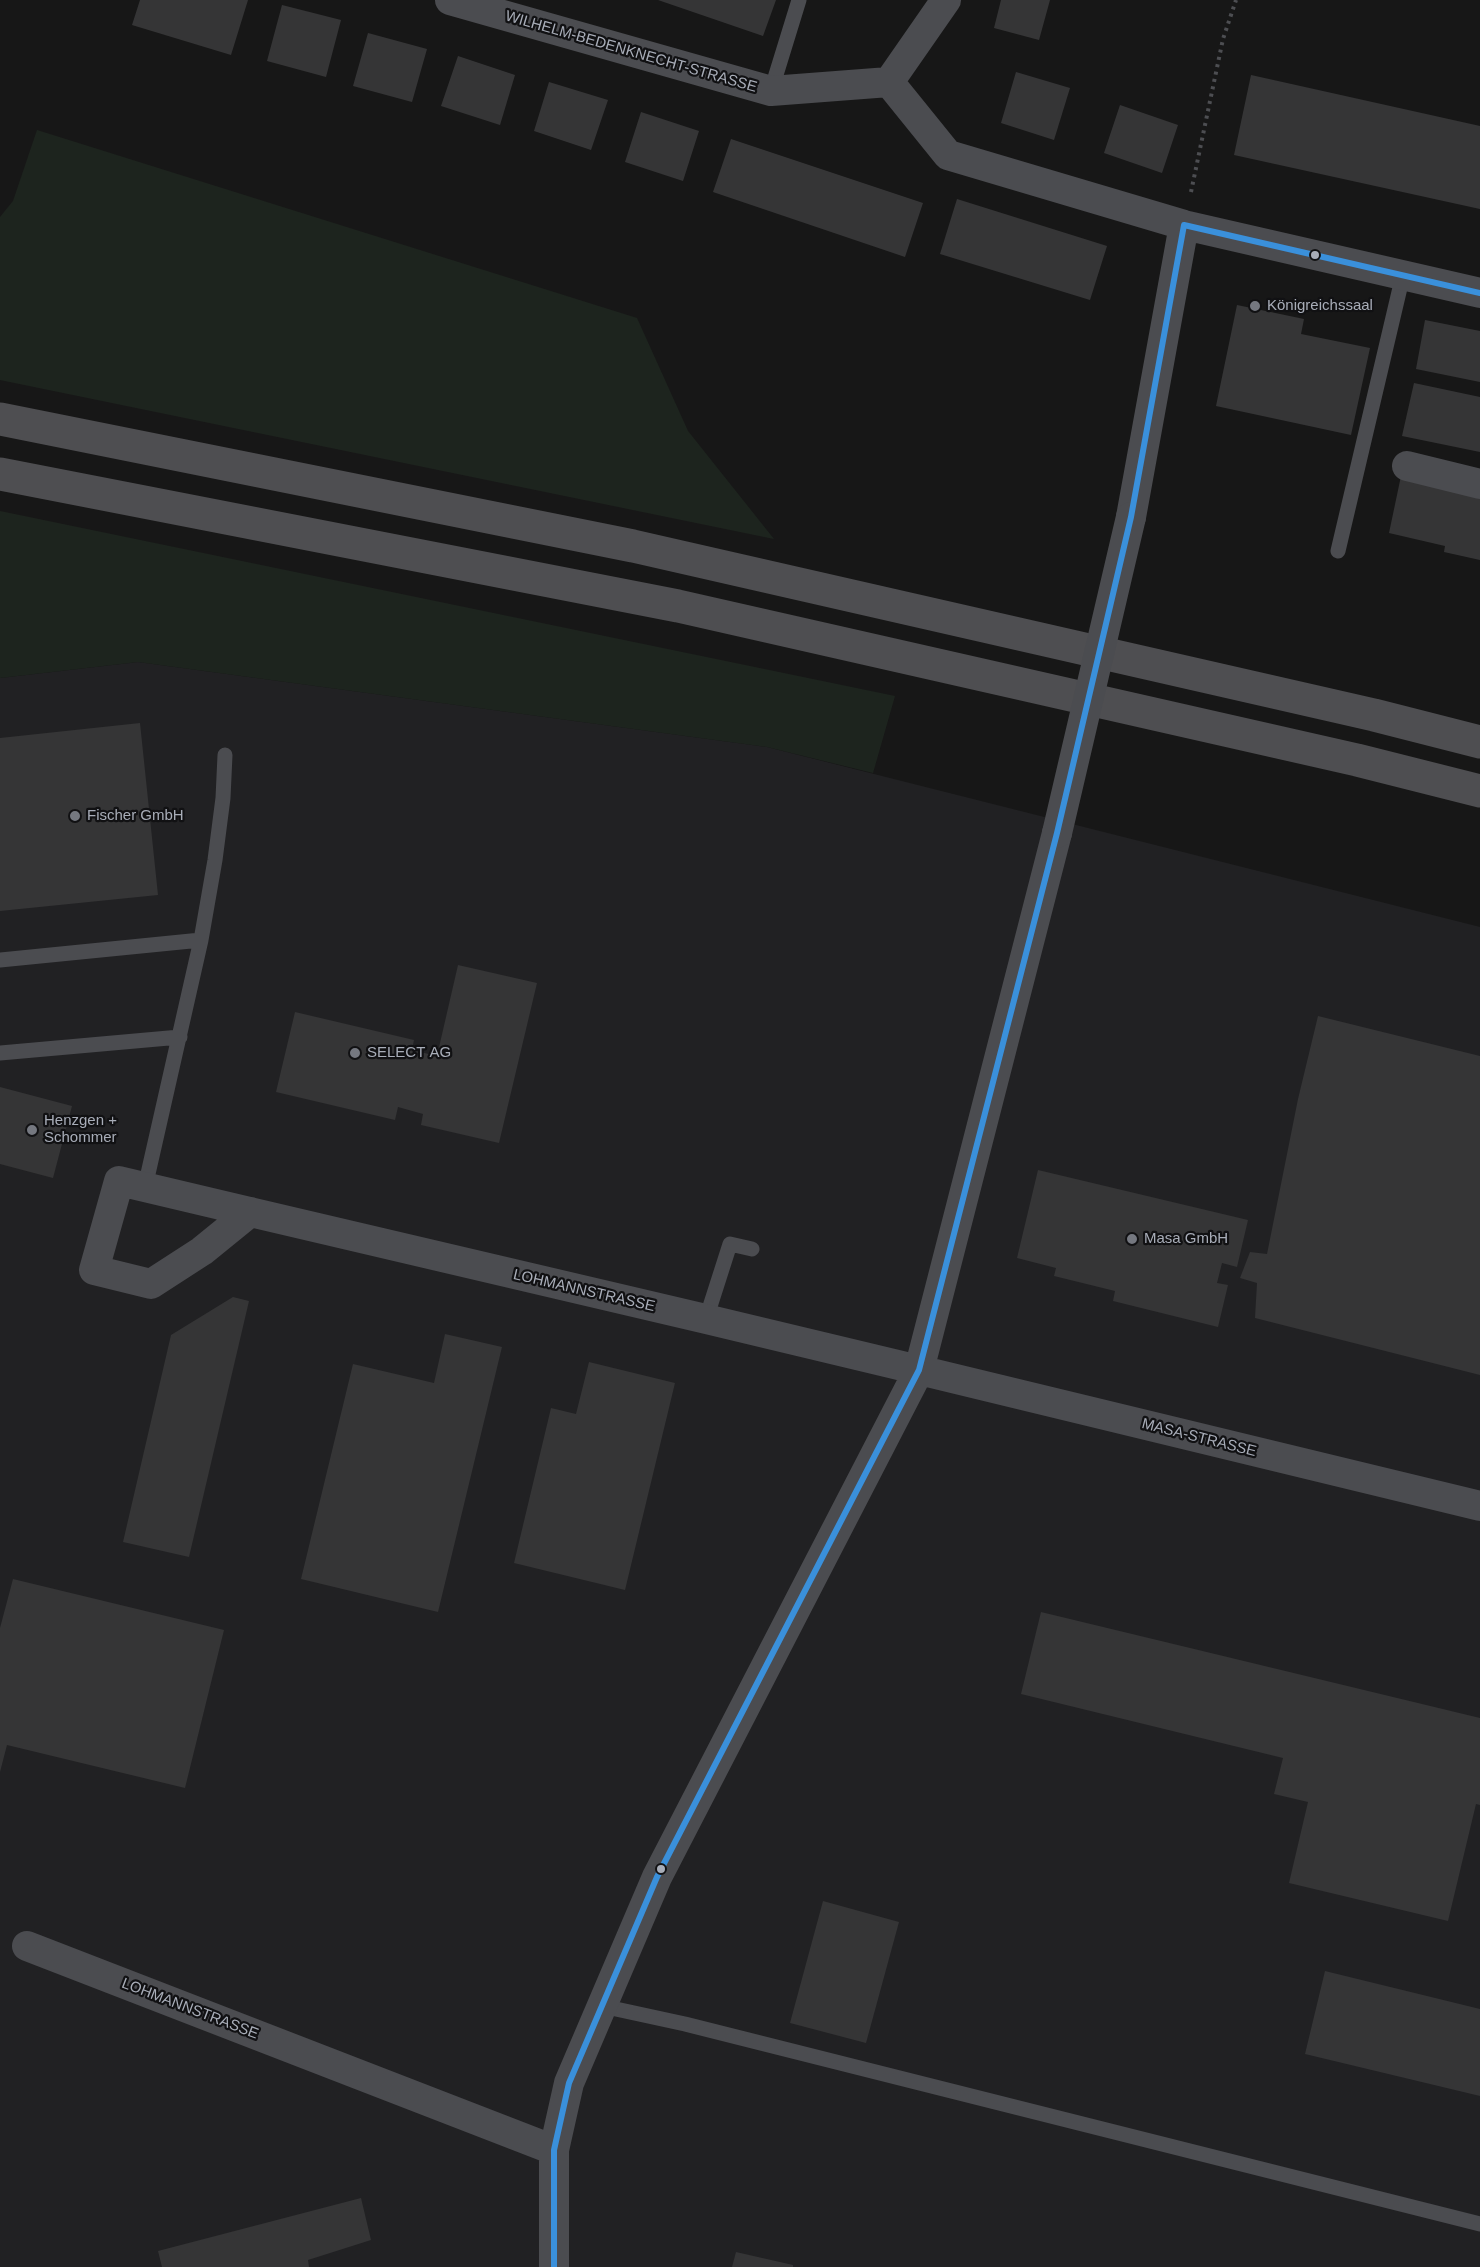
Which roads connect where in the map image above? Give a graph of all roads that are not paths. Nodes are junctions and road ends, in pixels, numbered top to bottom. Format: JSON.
{"nodes":[{"id":1,"x":450,"y":0,"type":"edge"},
{"id":2,"x":799,"y":0,"type":"edge"},
{"id":3,"x":946,"y":0,"type":"edge"},
{"id":4,"x":889,"y":82,"type":"junction"},
{"id":5,"x":771,"y":91,"type":"junction"},
{"id":6,"x":1184,"y":225,"type":"junction"},
{"id":7,"x":1404,"y":275,"type":"junction"},
{"id":8,"x":1480,"y":293,"type":"edge"},
{"id":9,"x":0,"y":419,"type":"edge"},
{"id":10,"x":1407,"y":466,"type":"dead end"},
{"id":11,"x":0,"y":474,"type":"edge"},
{"id":12,"x":1480,"y":484,"type":"edge"},
{"id":13,"x":1338,"y":551,"type":"dead end"},
{"id":14,"x":1480,"y":742,"type":"edge"},
{"id":15,"x":225,"y":755,"type":"dead end"},
{"id":16,"x":1480,"y":791,"type":"edge"},
{"id":17,"x":201,"y":940,"type":"junction"},
{"id":18,"x":0,"y":960,"type":"edge"},
{"id":19,"x":180,"y":1037,"type":"junction"},
{"id":20,"x":0,"y":1053,"type":"edge"},
{"id":21,"x":145,"y":1187,"type":"junction"},
{"id":22,"x":250,"y":1212,"type":"junction"},
{"id":23,"x":752,"y":1249,"type":"dead end"},
{"id":24,"x":706,"y":1319,"type":"junction"},
{"id":25,"x":919,"y":1370,"type":"junction"},
{"id":26,"x":1480,"y":1506,"type":"edge"},
{"id":27,"x":27,"y":1946,"type":"dead end"},
{"id":28,"x":602,"y":2006,"type":"junction"},
{"id":29,"x":554,"y":2150,"type":"junction"},
{"id":30,"x":1480,"y":2224,"type":"edge"},
{"id":31,"x":554,"y":2267,"type":"edge"}],
"edges":[{"from":1,"to":5,"type":"street","name":"WILHELM-BEDENKNECHT-STRASSE"},
{"from":2,"to":5,"type":"lane"},
{"from":3,"to":4,"type":"street"},
{"from":4,"to":5,"type":"street","name":"WILHELM-BEDENKNECHT-STRASSE"},
{"from":4,"to":6,"type":"street"},
{"from":6,"to":7,"type":"street"},
{"from":6,"to":25,"type":"street","bridge":true},
{"from":7,"to":8,"type":"street"},
{"from":7,"to":13,"type":"lane"},
{"from":9,"to":14,"type":"highway"},
{"from":10,"to":12,"type":"street"},
{"from":11,"to":16,"type":"highway"},
{"from":15,"to":17,"type":"lane"},
{"from":17,"to":18,"type":"lane"},
{"from":17,"to":19,"type":"lane"},
{"from":19,"to":20,"type":"lane"},
{"from":19,"to":21,"type":"lane"},
{"from":21,"to":22,"type":"street","name":"LOHMANNSTRASSE"},
{"from":21,"to":22,"type":"street","name":"LOHMANNSTRASSE"},
{"from":22,"to":24,"type":"street","name":"LOHMANNSTRASSE"},
{"from":23,"to":24,"type":"lane"},
{"from":24,"to":25,"type":"street","name":"LOHMANNSTRASSE"},
{"from":25,"to":26,"type":"street","name":"MASA-STRASSE"},
{"from":25,"to":28,"type":"street"},
{"from":27,"to":29,"type":"street","name":"LOHMANNSTRASSE"},
{"from":28,"to":29,"type":"street"},
{"from":28,"to":30,"type":"lane"},
{"from":29,"to":31,"type":"street"}]}
